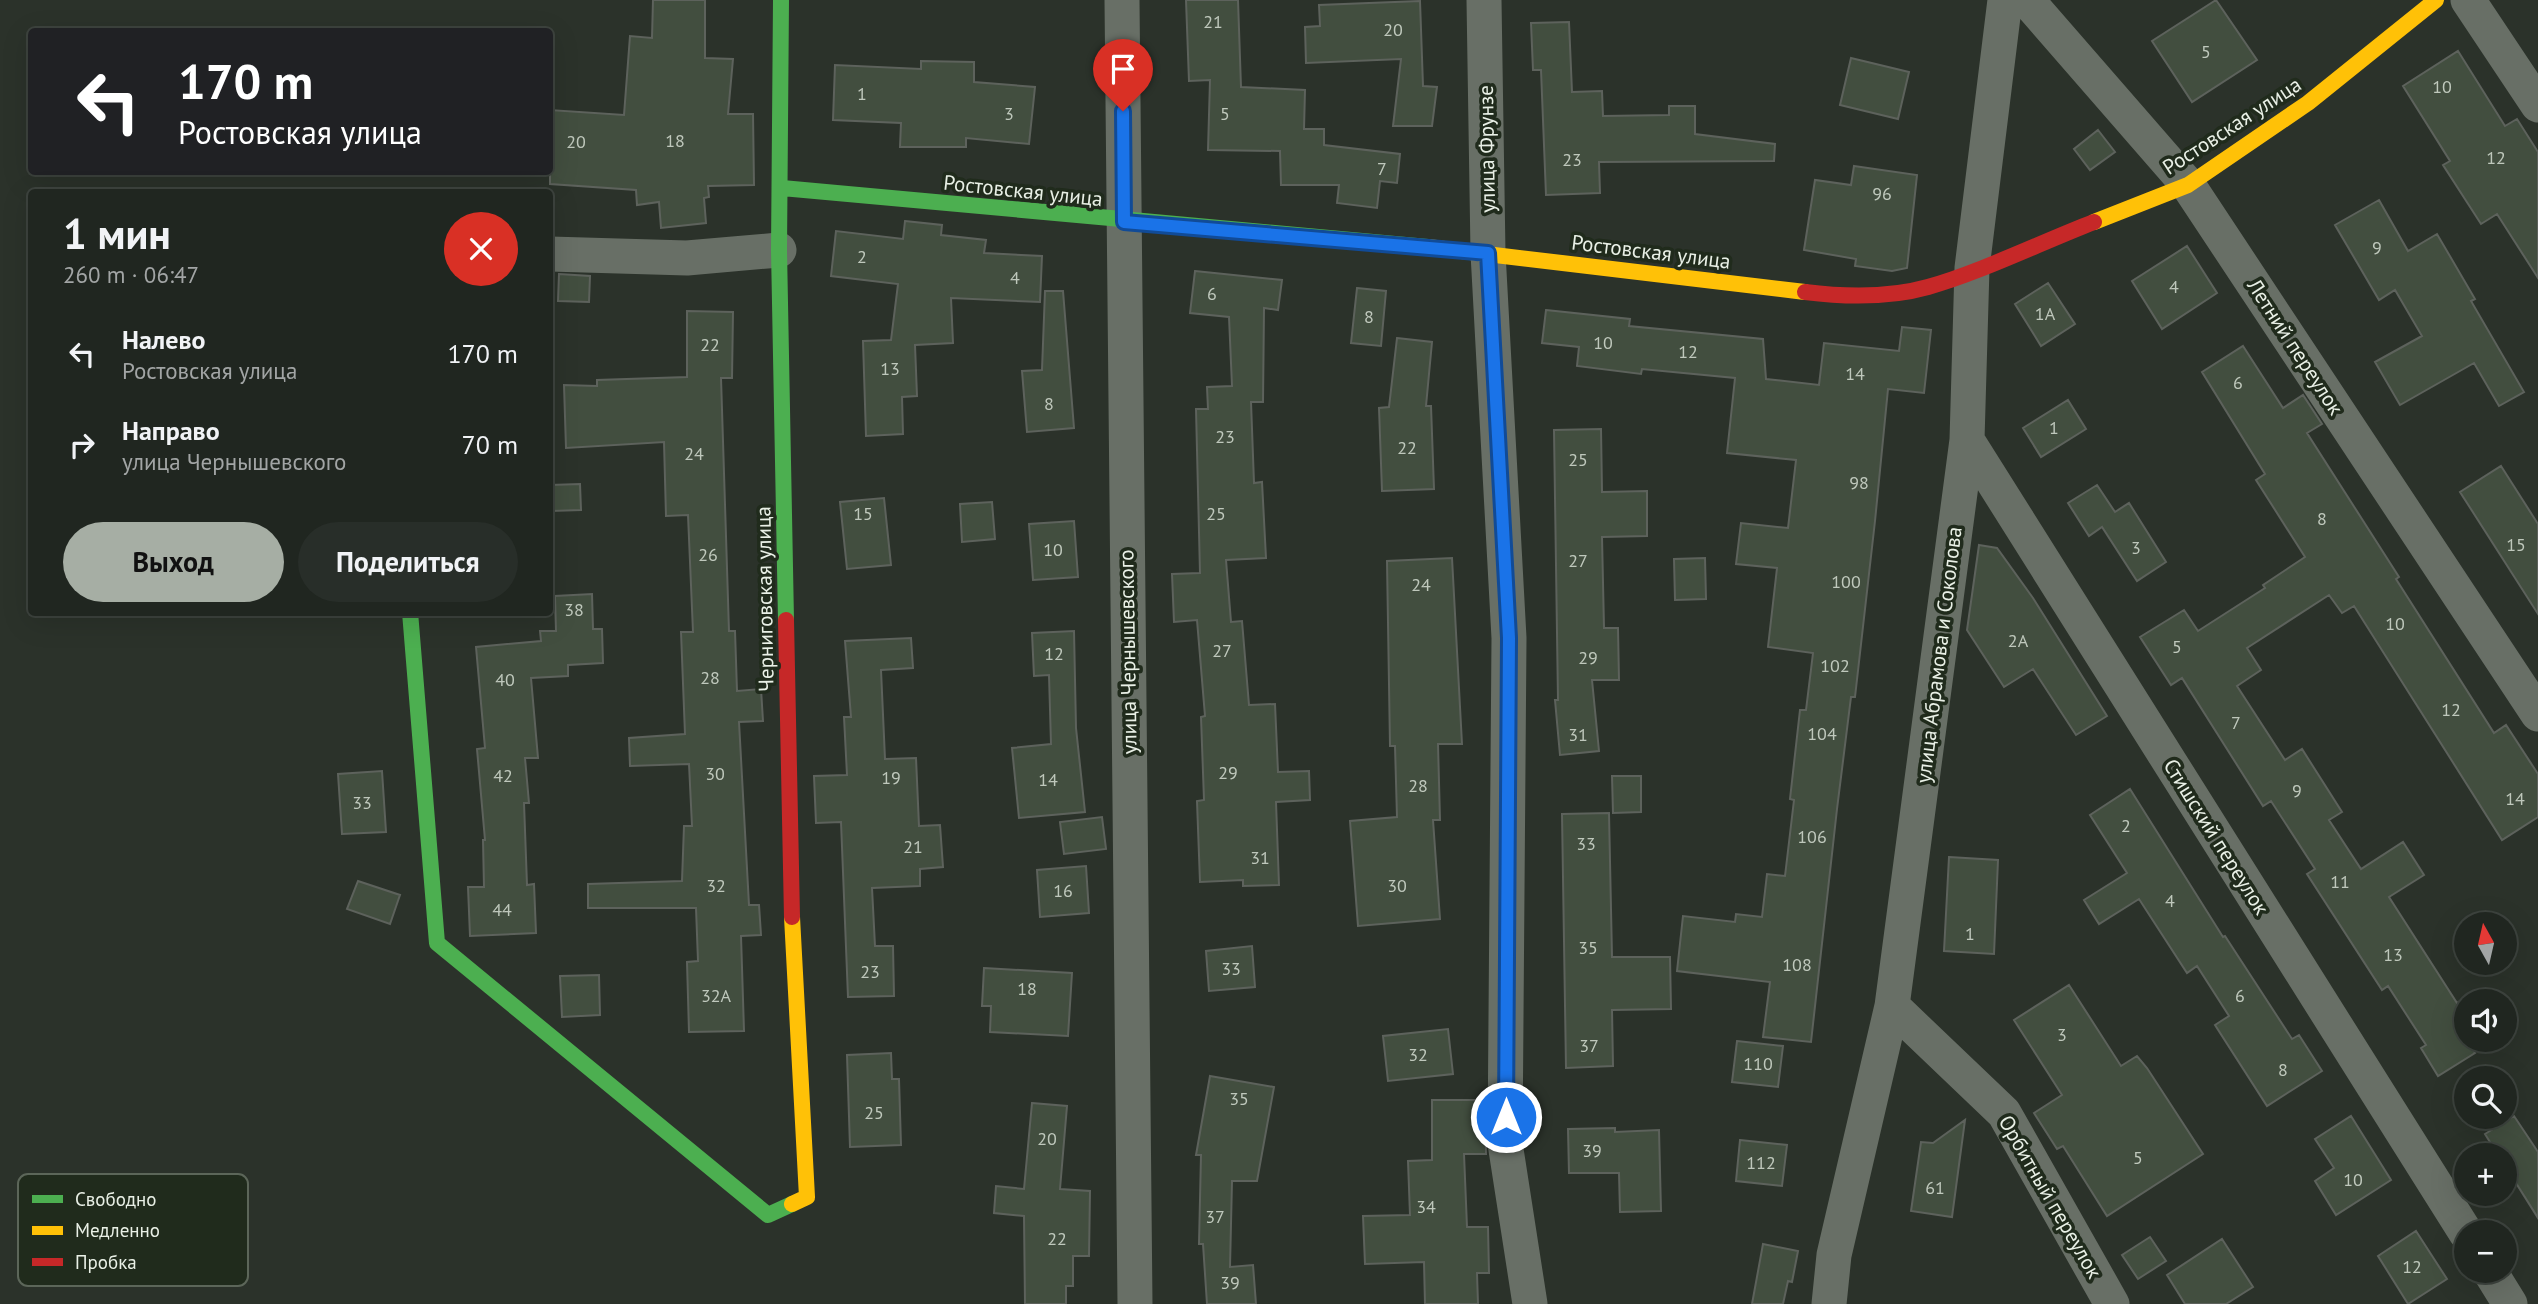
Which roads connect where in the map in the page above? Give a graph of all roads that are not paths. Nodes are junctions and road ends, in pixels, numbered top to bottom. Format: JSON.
{"nodes":[{"id":1,"x":781,"y":0,"type":"edge"},
{"id":2,"x":1122,"y":0,"type":"edge"},
{"id":3,"x":1484,"y":0,"type":"edge"},
{"id":4,"x":2005,"y":0,"type":"edge"},
{"id":5,"x":2027,"y":0,"type":"edge"},
{"id":6,"x":2436,"y":0,"type":"edge"},
{"id":7,"x":2468,"y":0,"type":"edge"},
{"id":8,"x":2538,"y":104,"type":"edge"},
{"id":9,"x":2188,"y":185,"type":"junction"},
{"id":10,"x":782,"y":188,"type":"junction"},
{"id":11,"x":1124,"y":222,"type":"junction"},
{"id":12,"x":779,"y":250,"type":"junction"},
{"id":13,"x":1488,"y":253,"type":"junction"},
{"id":14,"x":553,"y":254,"type":"edge"},
{"id":15,"x":1972,"y":268,"type":"junction"},
{"id":16,"x":1967,"y":440,"type":"junction"},
{"id":17,"x":410,"y":616,"type":"edge"},
{"id":18,"x":2538,"y":714,"type":"edge"},
{"id":19,"x":1892,"y":1006,"type":"junction"},
{"id":20,"x":2458,"y":1220,"type":"edge"},
{"id":21,"x":2497,"y":1283,"type":"edge"},
{"id":22,"x":1135,"y":1304,"type":"edge"},
{"id":23,"x":1530,"y":1304,"type":"edge"},
{"id":24,"x":1829,"y":1304,"type":"edge"},
{"id":25,"x":2112,"y":1304,"type":"edge"},
{"id":26,"x":2510,"y":1304,"type":"edge"}],
"edges":[{"from":1,"to":10,"type":"street","name":"Черниговская улица"},
{"from":2,"to":11,"type":"street","name":"улица Чернышевского"},
{"from":3,"to":13,"type":"street","name":"улица Фрунзе"},
{"from":4,"to":15,"type":"street","name":"улица Абрамова и Соколова"},
{"from":5,"to":9,"type":"street","name":"Летний переулок"},
{"from":6,"to":9,"type":"street","name":"Ростовская улица"},
{"from":7,"to":8,"type":"street"},
{"from":9,"to":15,"type":"street","name":"Ростовская улица"},
{"from":9,"to":18,"type":"street","name":"Летний переулок"},
{"from":10,"to":11,"type":"street","name":"Ростовская улица"},
{"from":10,"to":12,"type":"street","name":"Черниговская улица"},
{"from":11,"to":13,"type":"street","name":"Ростовская улица"},
{"from":11,"to":22,"type":"street","name":"улица Чернышевского"},
{"from":12,"to":14,"type":"street"},
{"from":12,"to":17,"type":"street","name":"Черниговская улица"},
{"from":13,"to":15,"type":"street","name":"Ростовская улица"},
{"from":13,"to":23,"type":"street","name":"улица Фрунзе"},
{"from":15,"to":16,"type":"street","name":"улица Абрамова и Соколова"},
{"from":16,"to":19,"type":"street","name":"улица Абрамова и Соколова"},
{"from":16,"to":20,"type":"street","name":"Стишский переулок"},
{"from":19,"to":24,"type":"street","name":"улица Абрамова и Соколова"},
{"from":19,"to":25,"type":"street","name":"Орбитный переулок"},
{"from":21,"to":26,"type":"street"}]}
